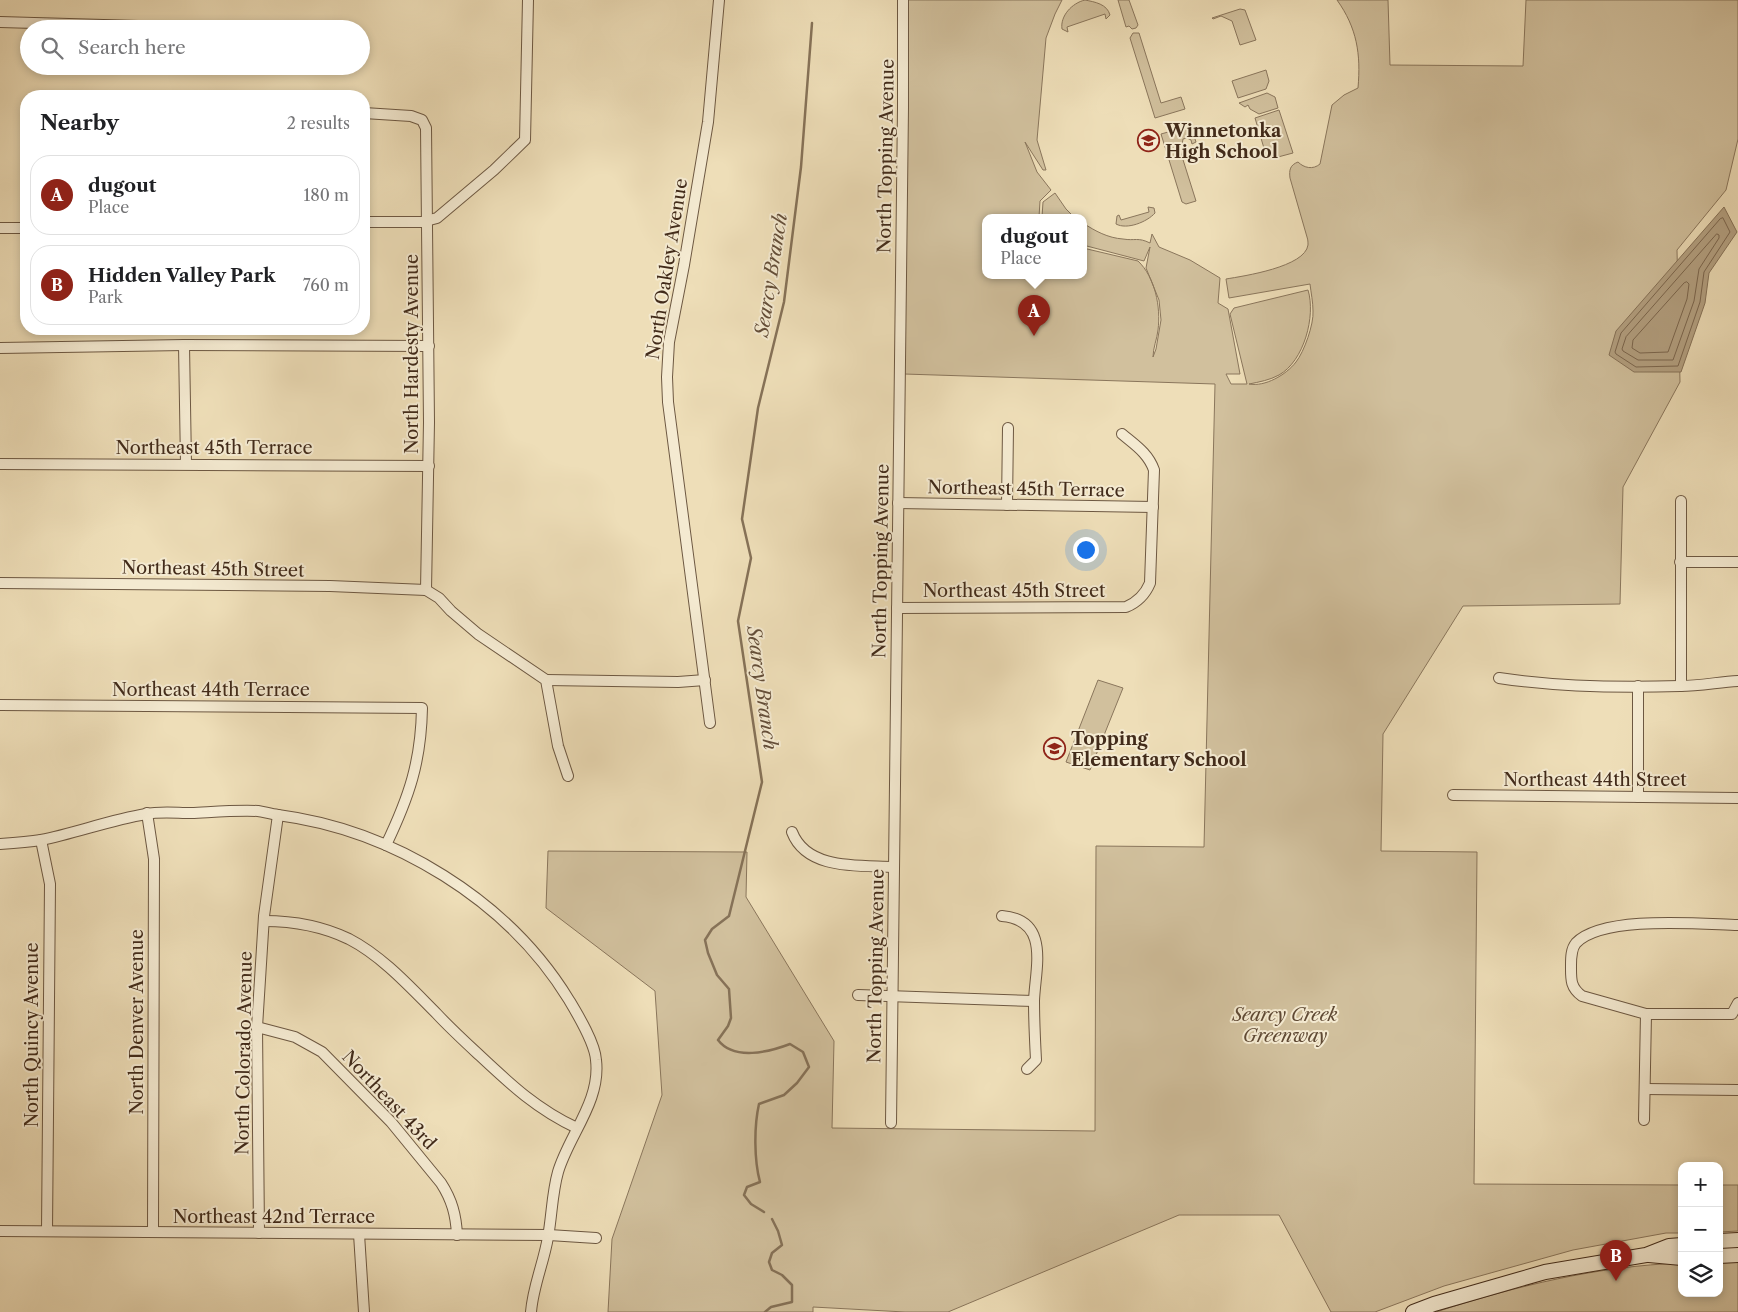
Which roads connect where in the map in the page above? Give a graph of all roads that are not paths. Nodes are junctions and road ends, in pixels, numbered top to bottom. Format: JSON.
{"nodes":[{"id":1,"x":528,"y":0,"type":"edge"},
{"id":2,"x":719,"y":0,"type":"edge"},
{"id":3,"x":903,"y":0,"type":"edge"},
{"id":4,"x":0,"y":22,"type":"edge"},
{"id":5,"x":20,"y":23,"type":"edge"},
{"id":6,"x":370,"y":113,"type":"edge"},
{"id":7,"x":428,"y":220,"type":"junction"},
{"id":8,"x":370,"y":222,"type":"edge"},
{"id":9,"x":0,"y":228,"type":"edge"},
{"id":10,"x":20,"y":228,"type":"edge"},
{"id":11,"x":184,"y":345,"type":"junction"},
{"id":12,"x":428,"y":346,"type":"junction"},
{"id":13,"x":0,"y":348,"type":"edge"},
{"id":14,"x":1008,"y":428,"type":"dead end"},
{"id":15,"x":1122,"y":434,"type":"dead end"},
{"id":16,"x":0,"y":464,"type":"edge"},
{"id":17,"x":186,"y":464,"type":"junction"},
{"id":18,"x":429,"y":466,"type":"junction"},
{"id":19,"x":1681,"y":501,"type":"dead end"},
{"id":20,"x":898,"y":503,"type":"junction"},
{"id":21,"x":1007,"y":505,"type":"junction"},
{"id":22,"x":1153,"y":507,"type":"junction"},
{"id":23,"x":1680,"y":562,"type":"junction"},
{"id":24,"x":1738,"y":562,"type":"edge"},
{"id":25,"x":0,"y":583,"type":"edge"},
{"id":26,"x":426,"y":590,"type":"junction"},
{"id":27,"x":897,"y":608,"type":"junction"},
{"id":28,"x":1499,"y":678,"type":"dead end"},
{"id":29,"x":546,"y":680,"type":"junction"},
{"id":30,"x":705,"y":680,"type":"junction"},
{"id":31,"x":1738,"y":682,"type":"edge"},
{"id":32,"x":1638,"y":686,"type":"junction"},
{"id":33,"x":1681,"y":686,"type":"junction"},
{"id":34,"x":0,"y":705,"type":"edge"},
{"id":35,"x":710,"y":723,"type":"dead end"},
{"id":36,"x":568,"y":776,"type":"dead end"},
{"id":37,"x":1453,"y":795,"type":"dead end"},
{"id":38,"x":1638,"y":797,"type":"junction"},
{"id":39,"x":1738,"y":798,"type":"edge"},
{"id":40,"x":147,"y":813,"type":"junction"},
{"id":41,"x":278,"y":815,"type":"junction"},
{"id":42,"x":792,"y":832,"type":"dead end"},
{"id":43,"x":42,"y":840,"type":"junction"},
{"id":44,"x":0,"y":844,"type":"edge"},
{"id":45,"x":386,"y":845,"type":"junction"},
{"id":46,"x":894,"y":867,"type":"junction"},
{"id":47,"x":1002,"y":916,"type":"dead end"},
{"id":48,"x":264,"y":921,"type":"junction"},
{"id":49,"x":1738,"y":924,"type":"edge"},
{"id":50,"x":858,"y":995,"type":"dead end"},
{"id":51,"x":892,"y":996,"type":"junction"},
{"id":52,"x":1034,"y":1000,"type":"junction"},
{"id":53,"x":1738,"y":1003,"type":"edge"},
{"id":54,"x":1646,"y":1014,"type":"junction"},
{"id":55,"x":257,"y":1027,"type":"junction"},
{"id":56,"x":1027,"y":1069,"type":"dead end"},
{"id":57,"x":1645,"y":1089,"type":"junction"},
{"id":58,"x":1738,"y":1090,"type":"edge"},
{"id":59,"x":1644,"y":1120,"type":"dead end"},
{"id":60,"x":891,"y":1123,"type":"dead end"},
{"id":61,"x":577,"y":1128,"type":"junction"},
{"id":62,"x":0,"y":1231,"type":"edge"},
{"id":63,"x":47,"y":1231,"type":"junction"},
{"id":64,"x":153,"y":1232,"type":"junction"},
{"id":65,"x":259,"y":1233,"type":"junction"},
{"id":66,"x":359,"y":1234,"type":"junction"},
{"id":67,"x":456,"y":1234,"type":"junction"},
{"id":68,"x":548,"y":1235,"type":"junction"},
{"id":69,"x":596,"y":1238,"type":"dead end"},
{"id":70,"x":1738,"y":1240,"type":"edge"},
{"id":71,"x":1723,"y":1241,"type":"edge"},
{"id":72,"x":1678,"y":1245,"type":"edge"},
{"id":73,"x":1646,"y":1255,"type":"junction"},
{"id":74,"x":1738,"y":1255,"type":"edge"},
{"id":75,"x":1723,"y":1256,"type":"edge"},
{"id":76,"x":1678,"y":1258,"type":"edge"},
{"id":77,"x":364,"y":1312,"type":"edge"},
{"id":78,"x":531,"y":1312,"type":"edge"},
{"id":79,"x":1413,"y":1312,"type":"edge"}],
"edges":[{"from":1,"to":7,"type":"street"},
{"from":2,"to":30,"type":"street","name":"North Oakley Avenue"},
{"from":3,"to":20,"type":"street","name":"North Topping Avenue"},
{"from":4,"to":5,"type":"street"},
{"from":6,"to":7,"type":"street","name":"North Hardesty Avenue"},
{"from":7,"to":8,"type":"street"},
{"from":7,"to":12,"type":"street","name":"North Hardesty Avenue"},
{"from":9,"to":10,"type":"street"},
{"from":11,"to":12,"type":"street"},
{"from":11,"to":13,"type":"street"},
{"from":11,"to":17,"type":"street"},
{"from":12,"to":18,"type":"street","name":"North Hardesty Avenue"},
{"from":14,"to":21,"type":"street"},
{"from":15,"to":22,"type":"street"},
{"from":16,"to":17,"type":"street","name":"Northeast 45th Terrace"},
{"from":17,"to":18,"type":"street","name":"Northeast 45th Terrace"},
{"from":18,"to":26,"type":"street","name":"North Hardesty Avenue"},
{"from":19,"to":23,"type":"street"},
{"from":20,"to":21,"type":"street","name":"Northeast 45th Terrace"},
{"from":20,"to":27,"type":"street","name":"North Topping Avenue"},
{"from":21,"to":22,"type":"street","name":"Northeast 45th Terrace"},
{"from":22,"to":27,"type":"street","name":"Northeast 45th Street"},
{"from":23,"to":24,"type":"street"},
{"from":23,"to":33,"type":"street"},
{"from":25,"to":26,"type":"street","name":"Northeast 45th Street"},
{"from":26,"to":29,"type":"street"},
{"from":27,"to":46,"type":"street","name":"North Topping Avenue"},
{"from":28,"to":32,"type":"street"},
{"from":29,"to":30,"type":"street"},
{"from":29,"to":36,"type":"street"},
{"from":30,"to":35,"type":"street","name":"North Oakley Avenue"},
{"from":31,"to":33,"type":"street"},
{"from":32,"to":33,"type":"street"},
{"from":32,"to":38,"type":"street"},
{"from":34,"to":45,"type":"street","name":"Northeast 44th Terrace"},
{"from":37,"to":38,"type":"street","name":"Northeast 44th Street"},
{"from":38,"to":39,"type":"street","name":"Northeast 44th Street"},
{"from":40,"to":41,"type":"street"},
{"from":40,"to":43,"type":"street"},
{"from":40,"to":64,"type":"street","name":"North Denver Avenue"},
{"from":41,"to":45,"type":"street"},
{"from":41,"to":48,"type":"street","name":"North Colorado Avenue"},
{"from":42,"to":46,"type":"street"},
{"from":43,"to":44,"type":"street"},
{"from":43,"to":63,"type":"street","name":"North Quincy Avenue"},
{"from":45,"to":61,"type":"street"},
{"from":46,"to":51,"type":"street","name":"North Topping Avenue"},
{"from":47,"to":52,"type":"street"},
{"from":48,"to":55,"type":"street","name":"North Colorado Avenue"},
{"from":48,"to":61,"type":"street"},
{"from":49,"to":54,"type":"street"},
{"from":50,"to":51,"type":"street"},
{"from":51,"to":52,"type":"street"},
{"from":51,"to":60,"type":"street","name":"North Topping Avenue"},
{"from":52,"to":56,"type":"street"},
{"from":53,"to":54,"type":"street"},
{"from":54,"to":57,"type":"street"},
{"from":55,"to":65,"type":"street","name":"North Colorado Avenue"},
{"from":55,"to":67,"type":"street","name":"Northeast 43rd"},
{"from":57,"to":58,"type":"street"},
{"from":57,"to":59,"type":"street"},
{"from":61,"to":68,"type":"street"},
{"from":62,"to":63,"type":"street","name":"Northeast 42nd Terrace"},
{"from":63,"to":64,"type":"street","name":"Northeast 42nd Terrace"},
{"from":64,"to":65,"type":"street","name":"Northeast 42nd Terrace"},
{"from":65,"to":66,"type":"street","name":"Northeast 42nd Terrace"},
{"from":66,"to":67,"type":"street","name":"Northeast 42nd Terrace"},
{"from":66,"to":77,"type":"street"},
{"from":67,"to":68,"type":"street","name":"Northeast 42nd Terrace"},
{"from":68,"to":69,"type":"street","name":"Northeast 42nd Terrace"},
{"from":68,"to":78,"type":"street"},
{"from":70,"to":71,"type":"main road"},
{"from":72,"to":73,"type":"main road"},
{"from":73,"to":76,"type":"main road"},
{"from":73,"to":79,"type":"main road"},
{"from":74,"to":75,"type":"main road"}]}
